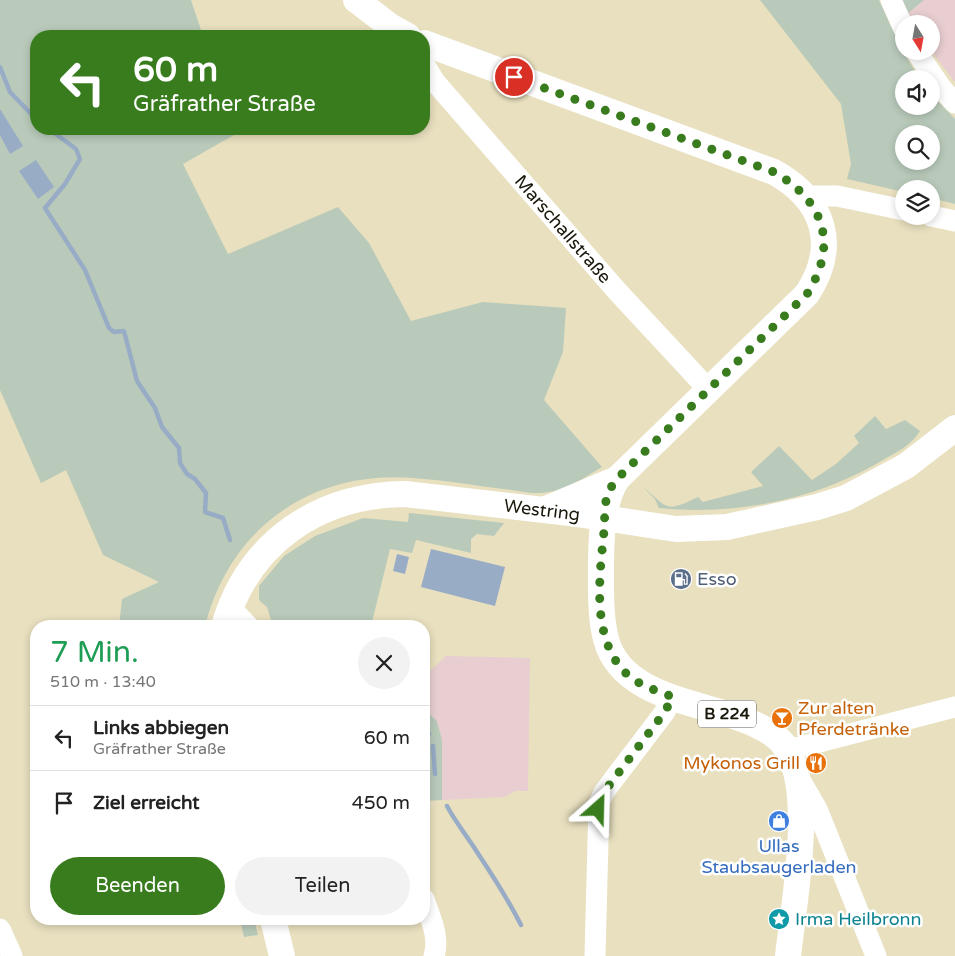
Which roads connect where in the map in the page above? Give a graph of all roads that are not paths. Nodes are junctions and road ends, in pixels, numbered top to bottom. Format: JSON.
{"nodes":[{"id":1,"x":356,"y":0,"type":"edge"},
{"id":2,"x":891,"y":0,"type":"edge"},
{"id":3,"x":898,"y":15,"type":"edge"},
{"id":4,"x":397,"y":30,"type":"edge"},
{"id":5,"x":430,"y":45,"type":"edge"},
{"id":6,"x":922,"y":60,"type":"edge"},
{"id":7,"x":430,"y":74,"type":"edge"},
{"id":8,"x":955,"y":103,"type":"edge"},
{"id":9,"x":807,"y":196,"type":"junction"},
{"id":10,"x":895,"y":208,"type":"edge"},
{"id":11,"x":940,"y":218,"type":"edge"},
{"id":12,"x":955,"y":221,"type":"edge"},
{"id":13,"x":708,"y":389,"type":"junction"},
{"id":14,"x":955,"y":428,"type":"edge"},
{"id":15,"x":616,"y":480,"type":"junction"},
{"id":16,"x":544,"y":510,"type":"junction"},
{"id":17,"x":605,"y":518,"type":"junction"},
{"id":18,"x":227,"y":616,"type":"edge"},
{"id":19,"x":673,"y":697,"type":"junction"},
{"id":20,"x":955,"y":706,"type":"edge"},
{"id":21,"x":788,"y":750,"type":"junction"},
{"id":22,"x":799,"y":778,"type":"junction"},
{"id":23,"x":430,"y":916,"type":"edge"},
{"id":24,"x":275,"y":925,"type":"edge"},
{"id":25,"x":0,"y":929,"type":"edge"},
{"id":26,"x":12,"y":956,"type":"edge"},
{"id":27,"x":282,"y":956,"type":"edge"},
{"id":28,"x":434,"y":956,"type":"edge"},
{"id":29,"x":595,"y":956,"type":"edge"},
{"id":30,"x":788,"y":956,"type":"edge"},
{"id":31,"x":876,"y":956,"type":"edge"}],
"edges":[{"from":1,"to":4,"type":"main road"},
{"from":2,"to":3,"type":"street"},
{"from":5,"to":9,"type":"main road","number":"B 224"},
{"from":6,"to":8,"type":"street"},
{"from":7,"to":13,"type":"street","name":"Marschallstraße"},
{"from":9,"to":10,"type":"street"},
{"from":9,"to":13,"type":"main road","number":"B 224"},
{"from":11,"to":12,"type":"street"},
{"from":13,"to":15,"type":"main road","number":"B 224"},
{"from":14,"to":17,"type":"main road","name":"Westring"},
{"from":15,"to":16,"type":"main road"},
{"from":15,"to":17,"type":"main road","number":"B 224"},
{"from":16,"to":17,"type":"main road","name":"Westring"},
{"from":16,"to":18,"type":"main road","name":"Westring"},
{"from":17,"to":19,"type":"main road","number":"B 224"},
{"from":19,"to":21,"type":"main road","number":"B 224"},
{"from":19,"to":29,"type":"street"},
{"from":20,"to":21,"type":"street"},
{"from":21,"to":22,"type":"main road","number":"B 224"},
{"from":22,"to":30,"type":"main road","number":"B 224"},
{"from":22,"to":31,"type":"street"},
{"from":23,"to":28,"type":"street"},
{"from":24,"to":27,"type":"main road"},
{"from":25,"to":26,"type":"street"}]}
